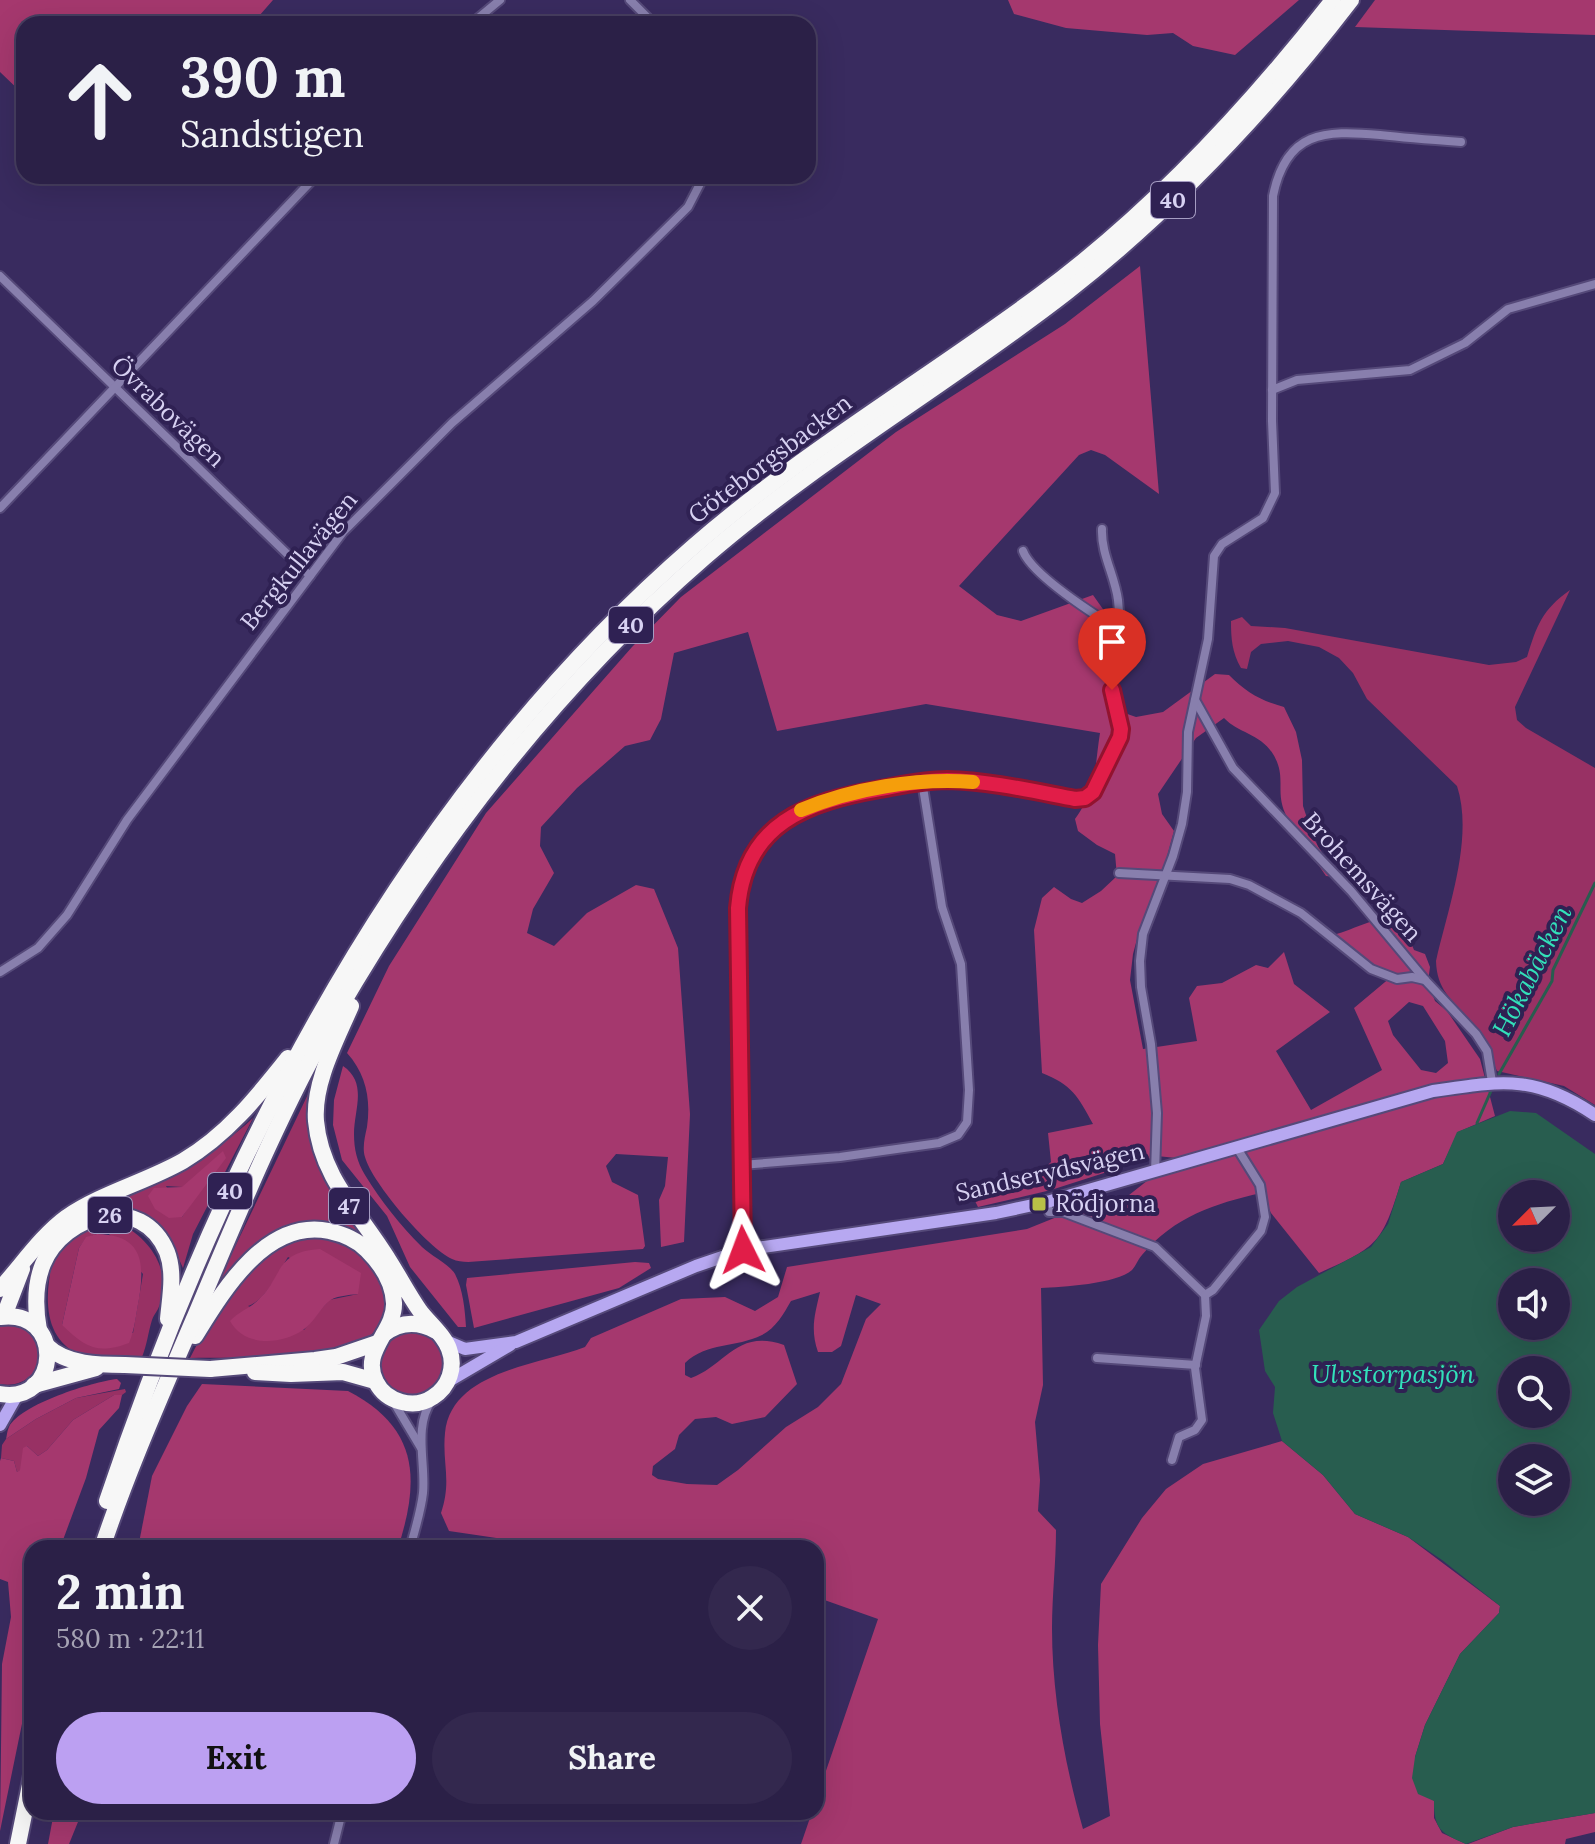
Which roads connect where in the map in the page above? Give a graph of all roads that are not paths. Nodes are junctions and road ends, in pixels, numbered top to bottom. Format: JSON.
{"nodes":[{"id":1,"x":500,"y":0,"type":"edge"},
{"id":2,"x":630,"y":0,"type":"edge"},
{"id":3,"x":1333,"y":0,"type":"edge"},
{"id":4,"x":1351,"y":0,"type":"edge"},
{"id":5,"x":481,"y":16,"type":"edge"},
{"id":6,"x":646,"y":16,"type":"edge"},
{"id":7,"x":1461,"y":142,"type":"dead end"},
{"id":8,"x":308,"y":184,"type":"edge"},
{"id":9,"x":700,"y":184,"type":"edge"},
{"id":10,"x":0,"y":276,"type":"edge"},
{"id":11,"x":1595,"y":284,"type":"edge"},
{"id":12,"x":114,"y":388,"type":"junction"},
{"id":13,"x":1272,"y":390,"type":"junction"},
{"id":14,"x":0,"y":508,"type":"edge"},
{"id":15,"x":1102,"y":529,"type":"dead end"},
{"id":16,"x":1023,"y":551,"type":"dead end"},
{"id":17,"x":310,"y":576,"type":"junction"},
{"id":18,"x":1119,"y":630,"type":"junction"},
{"id":19,"x":1195,"y":700,"type":"junction"},
{"id":20,"x":922,"y":781,"type":"junction"},
{"id":21,"x":1119,"y":873,"type":"dead end"},
{"id":22,"x":1166,"y":874,"type":"junction"},
{"id":23,"x":372,"y":957,"type":"junction"},
{"id":24,"x":0,"y":972,"type":"edge"},
{"id":25,"x":1426,"y":981,"type":"junction"},
{"id":26,"x":312,"y":1029,"type":"junction"},
{"id":27,"x":1492,"y":1082,"type":"junction"},
{"id":28,"x":1595,"y":1115,"type":"edge"},
{"id":29,"x":1237,"y":1148,"type":"junction"},
{"id":30,"x":741,"y":1165,"type":"junction"},
{"id":31,"x":1155,"y":1172,"type":"junction"},
{"id":32,"x":1047,"y":1202,"type":"junction"},
{"id":33,"x":743,"y":1250,"type":"junction"},
{"id":34,"x":26,"y":1260,"type":"junction"},
{"id":35,"x":0,"y":1289,"type":"edge"},
{"id":36,"x":1205,"y":1295,"type":"junction"},
{"id":37,"x":2,"y":1316,"type":"edge"},
{"id":38,"x":39,"y":1330,"type":"junction"},
{"id":39,"x":167,"y":1334,"type":"junction"},
{"id":40,"x":440,"y":1336,"type":"junction"},
{"id":41,"x":380,"y":1339,"type":"junction"},
{"id":42,"x":516,"y":1342,"type":"junction"},
{"id":43,"x":47,"y":1346,"type":"junction"},
{"id":44,"x":1097,"y":1358,"type":"dead end"},
{"id":45,"x":117,"y":1365,"type":"junction"},
{"id":46,"x":1196,"y":1365,"type":"junction"},
{"id":47,"x":210,"y":1369,"type":"junction"},
{"id":48,"x":375,"y":1381,"type":"junction"},
{"id":49,"x":447,"y":1382,"type":"junction"},
{"id":50,"x":34,"y":1385,"type":"junction"},
{"id":51,"x":166,"y":1385,"type":"junction"},
{"id":52,"x":9,"y":1394,"type":"edge"},
{"id":53,"x":435,"y":1397,"type":"junction"},
{"id":54,"x":392,"y":1399,"type":"junction"},
{"id":55,"x":0,"y":1425,"type":"edge"},
{"id":56,"x":421,"y":1448,"type":"junction"},
{"id":57,"x":1172,"y":1460,"type":"dead end"},
{"id":58,"x":94,"y":1540,"type":"edge"},
{"id":59,"x":105,"y":1540,"type":"edge"},
{"id":60,"x":412,"y":1540,"type":"edge"},
{"id":61,"x":24,"y":1814,"type":"edge"},
{"id":62,"x":33,"y":1820,"type":"edge"},
{"id":63,"x":340,"y":1820,"type":"edge"},
{"id":64,"x":18,"y":1844,"type":"edge"},
{"id":65,"x":28,"y":1844,"type":"edge"},
{"id":66,"x":334,"y":1844,"type":"edge"}],
"edges":[{"from":1,"to":5,"type":"street"},
{"from":2,"to":6,"type":"street"},
{"from":3,"to":26,"type":"highway","name":"Göteborgsbacken","number":"40"},
{"from":4,"to":23,"type":"highway","name":"Göteborgsbacken","number":"40"},
{"from":7,"to":13,"type":"street"},
{"from":8,"to":12,"type":"street"},
{"from":9,"to":17,"type":"street","name":"Bergkullavägen"},
{"from":10,"to":12,"type":"street","name":"Övrabovägen"},
{"from":11,"to":13,"type":"street"},
{"from":12,"to":14,"type":"street"},
{"from":12,"to":17,"type":"street","name":"Övrabovägen"},
{"from":13,"to":19,"type":"street"},
{"from":15,"to":18,"type":"street"},
{"from":16,"to":18,"type":"street"},
{"from":17,"to":24,"type":"street","name":"Bergkullavägen"},
{"from":18,"to":20,"type":"street"},
{"from":19,"to":22,"type":"street"},
{"from":19,"to":25,"type":"street","name":"Brohemsvägen"},
{"from":20,"to":30,"type":"street"},
{"from":20,"to":30,"type":"street"},
{"from":21,"to":22,"type":"street"},
{"from":22,"to":25,"type":"street"},
{"from":22,"to":31,"type":"street"},
{"from":23,"to":40,"type":"highway","number":"47"},
{"from":23,"to":51,"type":"highway","number":"40"},
{"from":25,"to":27,"type":"street","name":"Brohemsvägen"},
{"from":26,"to":34,"type":"highway"},
{"from":26,"to":39,"type":"highway","number":"40"},
{"from":27,"to":28,"type":"street","name":"Sandserydsvägen"},
{"from":27,"to":29,"type":"street","name":"Sandserydsvägen"},
{"from":29,"to":31,"type":"street","name":"Sandserydsvägen"},
{"from":29,"to":36,"type":"street"},
{"from":30,"to":33,"type":"street"},
{"from":31,"to":32,"type":"street","name":"Sandserydsvägen"},
{"from":32,"to":33,"type":"street","name":"Sandserydsvägen"},
{"from":32,"to":36,"type":"street"},
{"from":33,"to":42,"type":"street","name":"Sandserydsvägen"},
{"from":34,"to":35,"type":"highway"},
{"from":34,"to":37,"type":"highway"},
{"from":36,"to":46,"type":"street"},
{"from":37,"to":38,"type":"highway"},
{"from":38,"to":39,"type":"highway","number":"26"},
{"from":38,"to":43,"type":"highway","number":"26"},
{"from":39,"to":58,"type":"highway","number":"26"},
{"from":40,"to":41,"type":"highway"},
{"from":40,"to":42,"type":"street","name":"Sandserydsvägen"},
{"from":40,"to":49,"type":"highway"},
{"from":41,"to":47,"type":"highway"},
{"from":41,"to":48,"type":"highway"},
{"from":41,"to":51,"type":"highway"},
{"from":42,"to":49,"type":"street","name":"Sandserydsvägen"},
{"from":43,"to":45,"type":"highway"},
{"from":43,"to":50,"type":"highway"},
{"from":44,"to":46,"type":"street"},
{"from":45,"to":47,"type":"highway","bridge":true},
{"from":45,"to":50,"type":"highway"},
{"from":46,"to":57,"type":"street"},
{"from":47,"to":48,"type":"highway"},
{"from":48,"to":54,"type":"highway"},
{"from":49,"to":53,"type":"highway"},
{"from":50,"to":52,"type":"highway"},
{"from":51,"to":59,"type":"highway"},
{"from":52,"to":55,"type":"street"},
{"from":53,"to":54,"type":"highway"},
{"from":53,"to":56,"type":"street"},
{"from":54,"to":56,"type":"street"},
{"from":56,"to":60,"type":"street"},
{"from":61,"to":64,"type":"highway"},
{"from":62,"to":65,"type":"highway"},
{"from":63,"to":66,"type":"street"}]}
